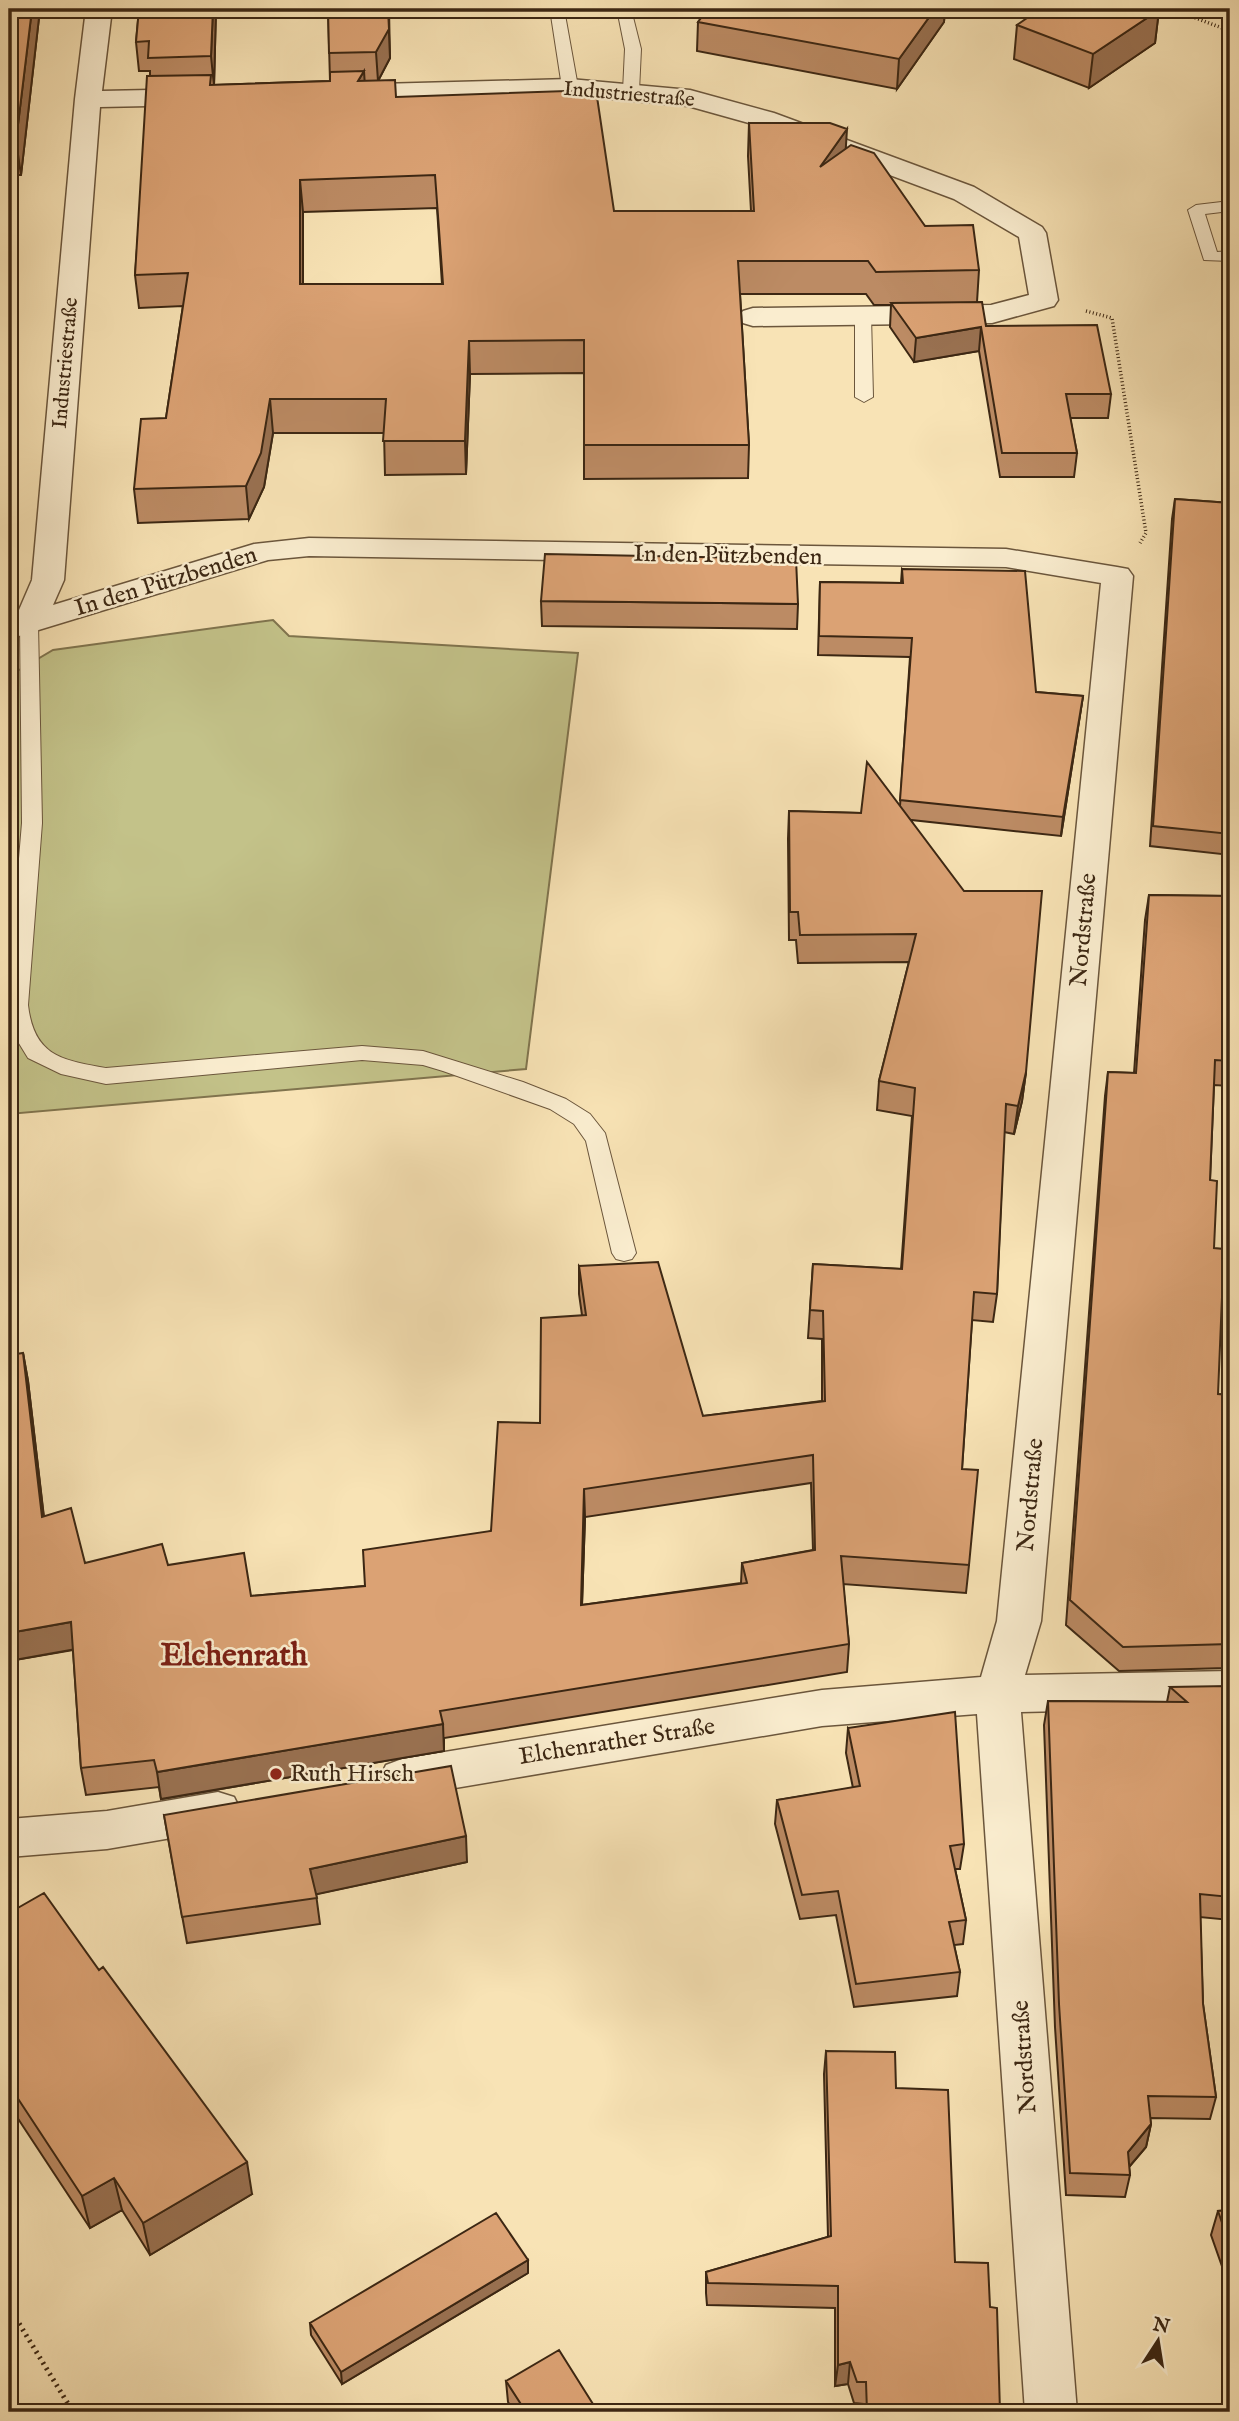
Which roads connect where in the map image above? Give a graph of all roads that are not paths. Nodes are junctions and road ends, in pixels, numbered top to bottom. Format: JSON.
{"nodes":[{"id":1,"x":99,"y":9,"type":"edge"},
{"id":2,"x":557,"y":9,"type":"edge"},
{"id":3,"x":624,"y":9,"type":"edge"},
{"id":4,"x":570,"y":88,"type":"junction"},
{"id":5,"x":631,"y":91,"type":"junction"},
{"id":6,"x":322,"y":94,"type":"edge"},
{"id":7,"x":226,"y":96,"type":"edge"},
{"id":8,"x":88,"y":99,"type":"junction"},
{"id":9,"x":1230,"y":206,"type":"edge"},
{"id":10,"x":1230,"y":256,"type":"edge"},
{"id":11,"x":863,"y":316,"type":"junction"},
{"id":12,"x":752,"y":317,"type":"dead end"},
{"id":13,"x":864,"y":397,"type":"dead end"},
{"id":14,"x":1117,"y":576,"type":"joint"},
{"id":15,"x":19,"y":627,"type":"edge"},
{"id":16,"x":624,"y":1253,"type":"dead end"},
{"id":17,"x":1230,"y":1689,"type":"edge"},
{"id":18,"x":998,"y":1694,"type":"junction"},
{"id":19,"x":367,"y":1784,"type":"edge"},
{"id":20,"x":258,"y":1804,"type":"edge"},
{"id":21,"x":9,"y":1838,"type":"edge"},
{"id":22,"x":1051,"y":2412,"type":"edge"}],
"edges":[{"from":1,"to":8,"type":"street","name":"Industriestraße"},
{"from":2,"to":4,"type":"lane"},
{"from":3,"to":5,"type":"lane"},
{"from":4,"to":5,"type":"street","name":"Industriestraße"},
{"from":4,"to":6,"type":"street","name":"Industriestraße"},
{"from":5,"to":11,"type":"street","name":"Industriestraße"},
{"from":7,"to":8,"type":"street"},
{"from":8,"to":15,"type":"street","name":"Industriestraße"},
{"from":9,"to":10,"type":"lane"},
{"from":11,"to":12,"type":"street"},
{"from":11,"to":13,"type":"lane"},
{"from":14,"to":15,"type":"street","name":"In den Pützbenden"},
{"from":14,"to":18,"type":"street","name":"Nordstraße"},
{"from":15,"to":16,"type":"lane"},
{"from":17,"to":18,"type":"street","name":"Elchenrather Straße"},
{"from":18,"to":19,"type":"street","name":"Elchenrather Straße"},
{"from":18,"to":22,"type":"street","name":"Nordstraße"},
{"from":20,"to":21,"type":"street"}]}
